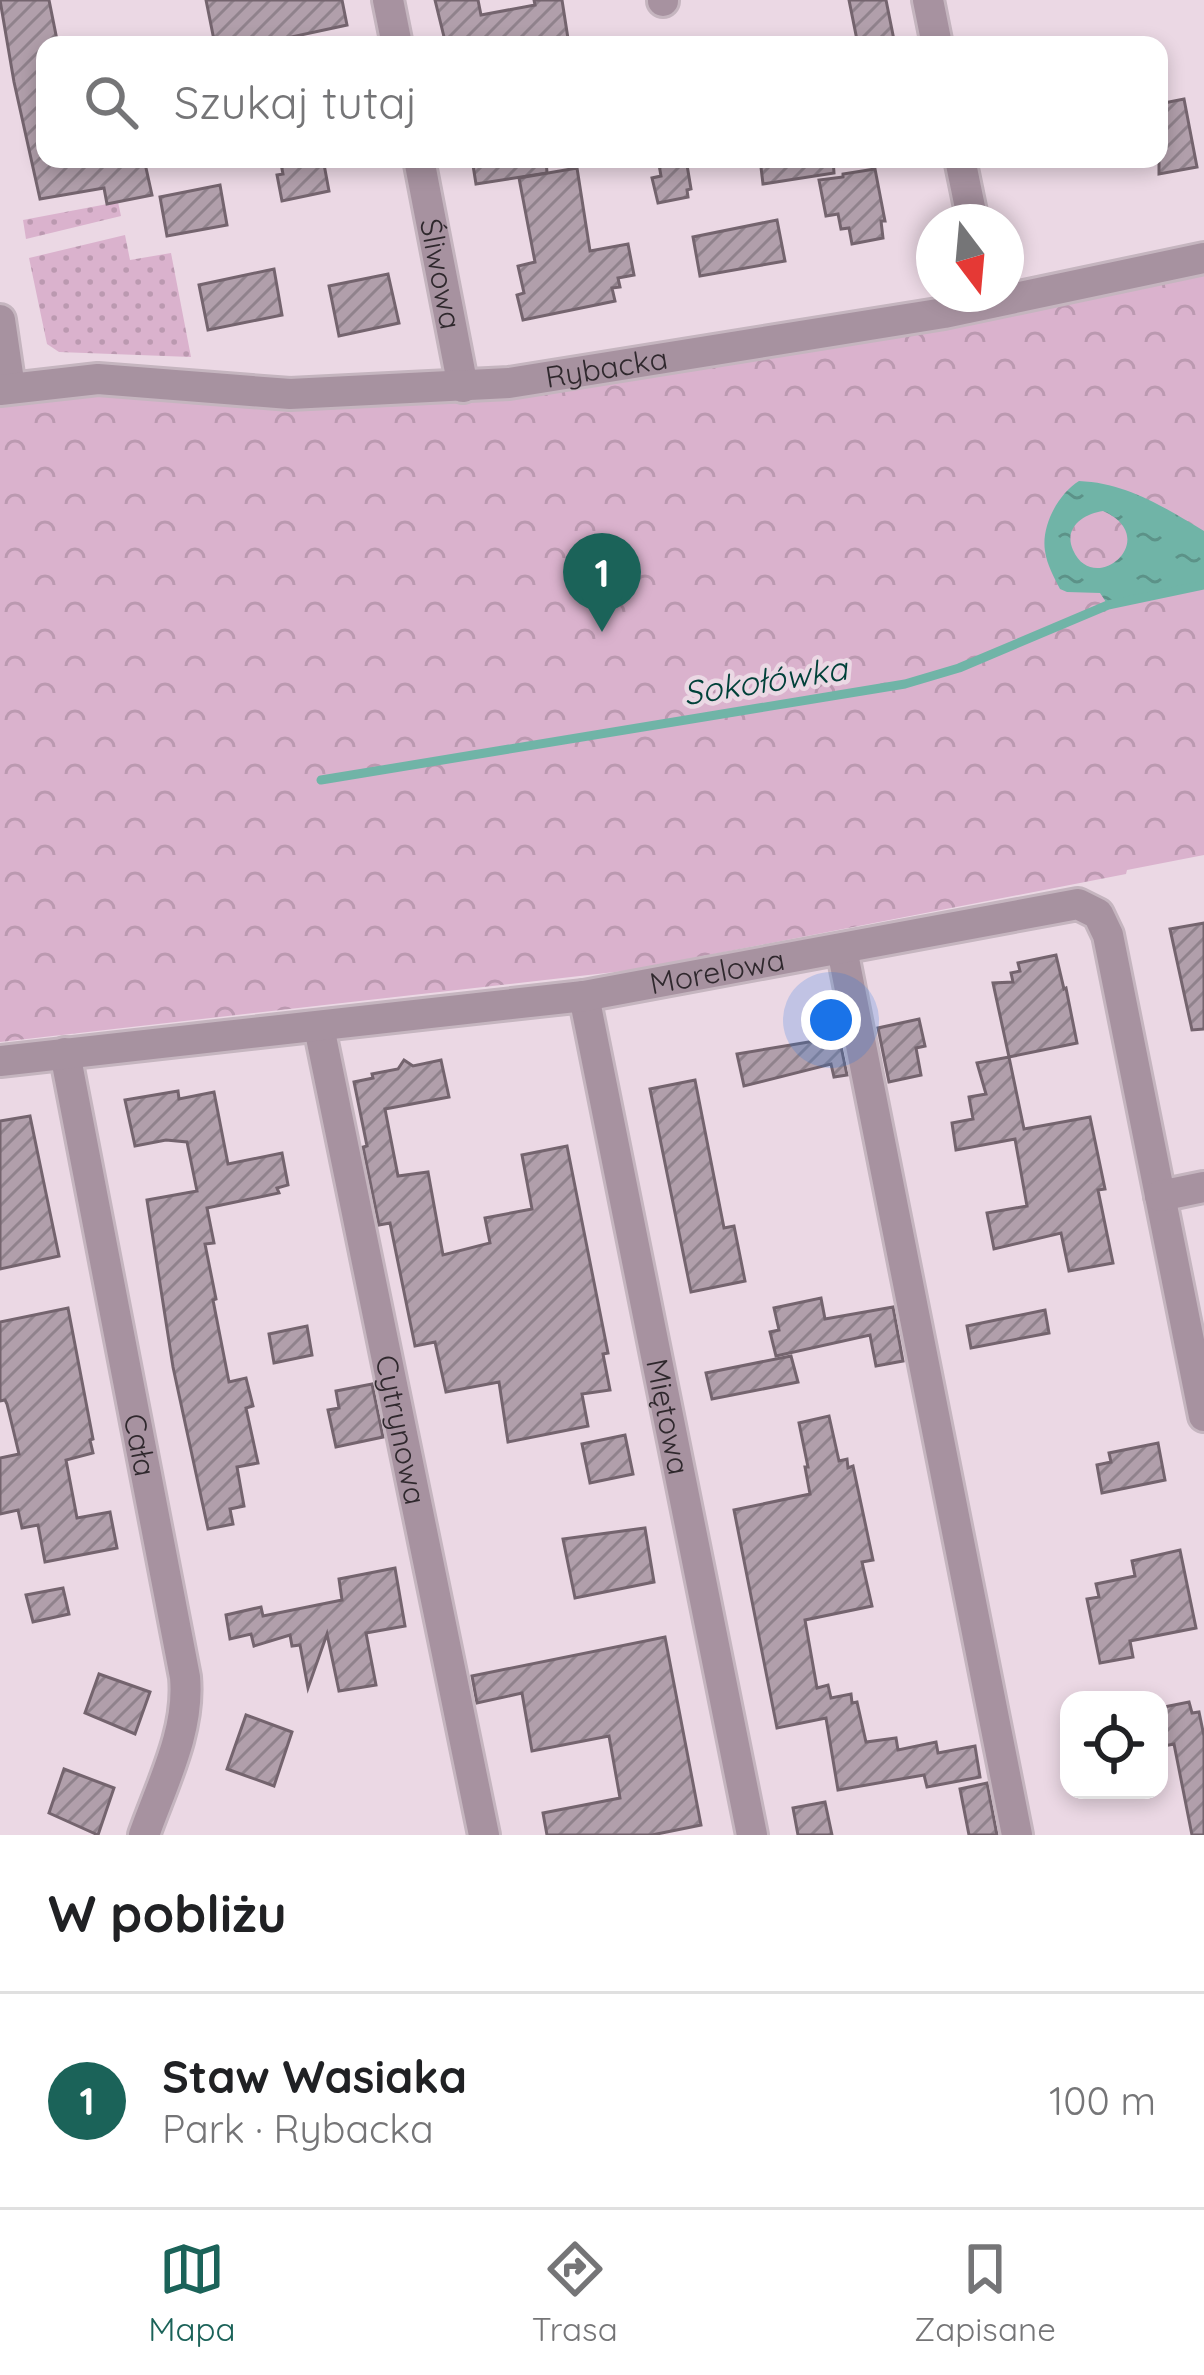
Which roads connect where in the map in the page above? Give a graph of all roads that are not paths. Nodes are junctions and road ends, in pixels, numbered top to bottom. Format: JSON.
{"nodes":[{"id":1,"x":388,"y":0,"type":"edge"},
{"id":2,"x":928,"y":0,"type":"edge"},
{"id":3,"x":396,"y":36,"type":"edge"},
{"id":4,"x":935,"y":36,"type":"edge"},
{"id":5,"x":421,"y":168,"type":"edge"},
{"id":6,"x":962,"y":168,"type":"edge"},
{"id":7,"x":969,"y":204,"type":"edge"},
{"id":8,"x":1204,"y":258,"type":"edge"},
{"id":9,"x":1024,"y":292,"type":"edge"},
{"id":10,"x":917,"y":312,"type":"edge"},
{"id":11,"x":0,"y":320,"type":"edge"},
{"id":12,"x":463,"y":387,"type":"junction"},
{"id":13,"x":5,"y":389,"type":"edge"},
{"id":14,"x":842,"y":949,"type":"junction"},
{"id":15,"x":584,"y":996,"type":"junction"},
{"id":16,"x":320,"y":1027,"type":"junction"},
{"id":17,"x":65,"y":1053,"type":"junction"},
{"id":18,"x":0,"y":1061,"type":"edge"},
{"id":19,"x":1204,"y":1187,"type":"edge"},
{"id":20,"x":1160,"y":1196,"type":"junction"},
{"id":21,"x":1204,"y":1416,"type":"edge"},
{"id":22,"x":144,"y":1835,"type":"edge"},
{"id":23,"x":484,"y":1835,"type":"edge"},
{"id":24,"x":752,"y":1835,"type":"edge"},
{"id":25,"x":1017,"y":1835,"type":"edge"}],
"edges":[{"from":1,"to":3,"type":"street"},
{"from":2,"to":4,"type":"street"},
{"from":5,"to":12,"type":"street","name":"Śliwowa"},
{"from":6,"to":7,"type":"street"},
{"from":8,"to":9,"type":"street","name":"Rybacka"},
{"from":10,"to":12,"type":"street","name":"Rybacka"},
{"from":11,"to":13,"type":"street"},
{"from":12,"to":13,"type":"street","name":"Rybacka"},
{"from":14,"to":15,"type":"street","name":"Morelowa"},
{"from":14,"to":20,"type":"street","name":"Morelowa"},
{"from":14,"to":25,"type":"street"},
{"from":15,"to":16,"type":"street","name":"Morelowa"},
{"from":15,"to":24,"type":"street","name":"Miętowa"},
{"from":16,"to":17,"type":"street","name":"Morelowa"},
{"from":16,"to":23,"type":"street","name":"Cytrynowa"},
{"from":17,"to":18,"type":"street","name":"Morelowa"},
{"from":17,"to":22,"type":"street","name":"Cała"},
{"from":19,"to":20,"type":"street"},
{"from":20,"to":21,"type":"street"}]}
